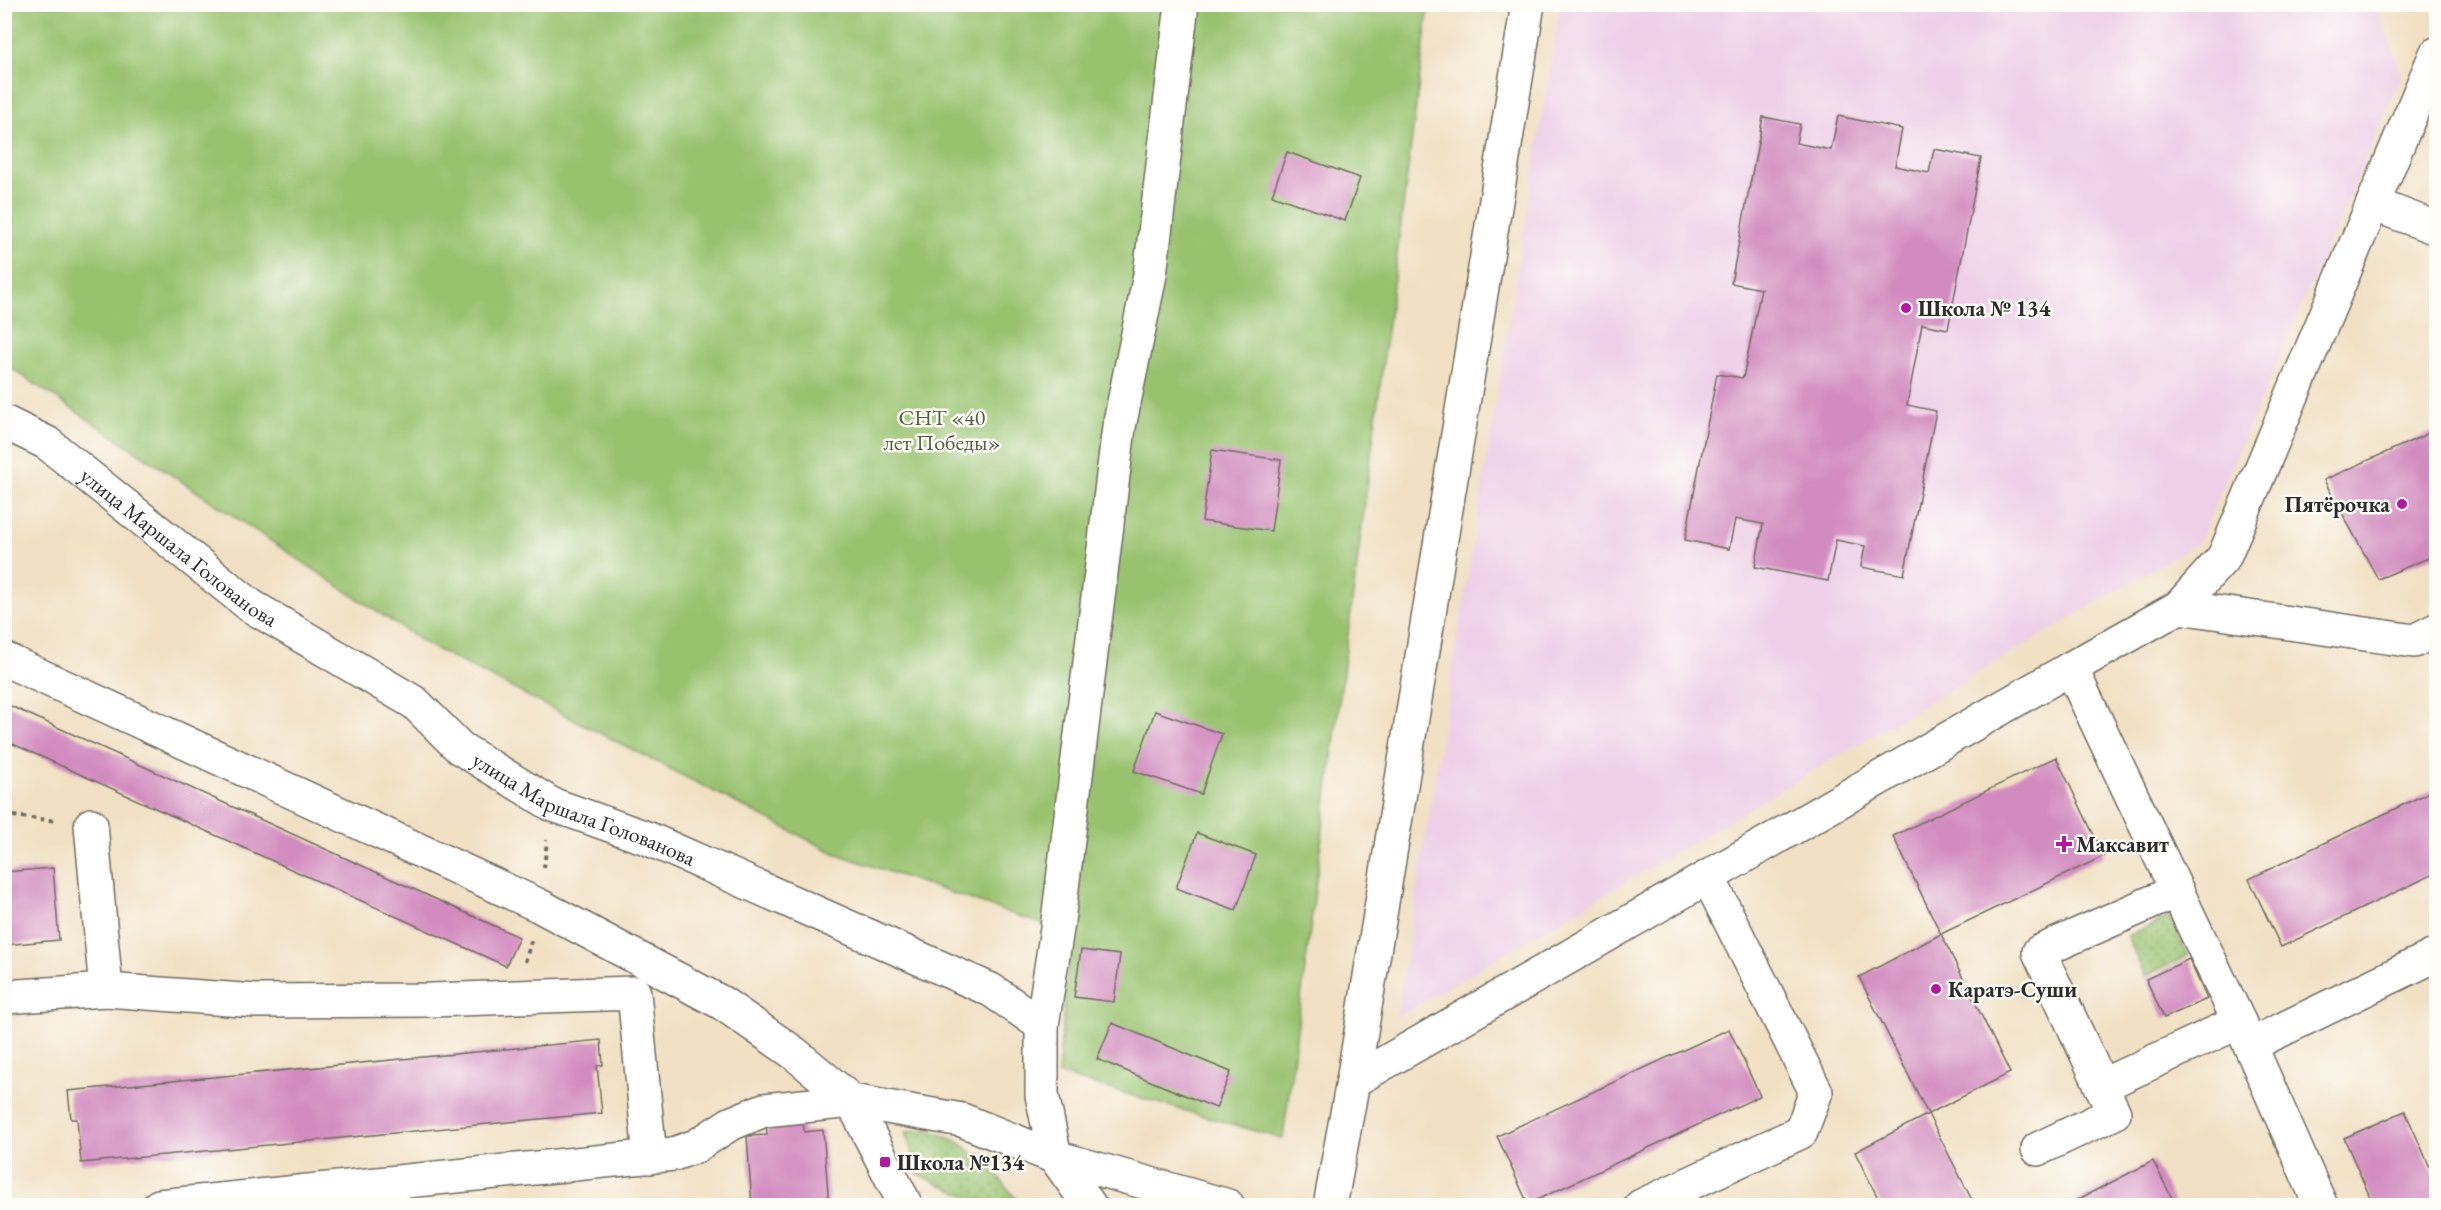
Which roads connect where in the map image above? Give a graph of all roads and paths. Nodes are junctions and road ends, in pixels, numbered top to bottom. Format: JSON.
{"nodes":[{"id":1,"x":1182,"y":4,"type":"edge"},
{"id":2,"x":1528,"y":4,"type":"edge"},
{"id":3,"x":2436,"y":54,"type":"edge"},
{"id":4,"x":2373,"y":204,"type":"junction"},
{"id":5,"x":2436,"y":228,"type":"edge"},
{"id":6,"x":4,"y":422,"type":"edge"},
{"id":7,"x":2179,"y":607,"type":"junction"},
{"id":8,"x":2436,"y":630,"type":"edge"},
{"id":9,"x":4,"y":659,"type":"edge"},
{"id":10,"x":2071,"y":668,"type":"junction"},
{"id":11,"x":551,"y":804,"type":"junction"},
{"id":12,"x":4,"y":815,"type":"edge"},
{"id":13,"x":91,"y":825,"type":"joint"},
{"id":14,"x":1708,"y":877,"type":"junction"},
{"id":15,"x":2177,"y":891,"type":"junction"},
{"id":16,"x":540,"y":906,"type":"junction"},
{"id":17,"x":2436,"y":956,"type":"edge"},
{"id":18,"x":106,"y":990,"type":"junction"},
{"id":19,"x":4,"y":997,"type":"edge"},
{"id":20,"x":516,"y":997,"type":"junction"},
{"id":21,"x":1042,"y":1025,"type":"junction"},
{"id":22,"x":2245,"y":1033,"type":"junction"},
{"id":23,"x":1353,"y":1081,"type":"junction"},
{"id":24,"x":2101,"y":1086,"type":"junction"},
{"id":25,"x":852,"y":1101,"type":"junction"},
{"id":26,"x":2038,"y":1149,"type":"dead end"},
{"id":27,"x":1055,"y":1157,"type":"junction"},
{"id":28,"x":650,"y":1158,"type":"junction"},
{"id":29,"x":159,"y":1206,"type":"edge"},
{"id":30,"x":906,"y":1206,"type":"edge"},
{"id":31,"x":1090,"y":1206,"type":"edge"},
{"id":32,"x":1228,"y":1206,"type":"edge"},
{"id":33,"x":1330,"y":1206,"type":"edge"},
{"id":34,"x":1641,"y":1206,"type":"edge"},
{"id":35,"x":2321,"y":1206,"type":"edge"}],
"edges":[{"from":1,"to":21,"type":"street"},
{"from":2,"to":23,"type":"street"},
{"from":3,"to":4,"type":"street"},
{"from":4,"to":5,"type":"street"},
{"from":4,"to":7,"type":"street"},
{"from":6,"to":11,"type":"street","name":"улица Маршала Голованова"},
{"from":7,"to":8,"type":"street"},
{"from":7,"to":10,"type":"street"},
{"from":9,"to":16,"type":"street"},
{"from":10,"to":14,"type":"street"},
{"from":10,"to":15,"type":"street"},
{"from":11,"to":16,"type":"path"},
{"from":11,"to":21,"type":"street","name":"улица Маршала Голованова"},
{"from":12,"to":13,"type":"path"},
{"from":13,"to":18,"type":"street"},
{"from":14,"to":23,"type":"street"},
{"from":14,"to":34,"type":"street"},
{"from":15,"to":22,"type":"street"},
{"from":15,"to":24,"type":"street"},
{"from":16,"to":20,"type":"path"},
{"from":16,"to":25,"type":"street"},
{"from":17,"to":22,"type":"street"},
{"from":18,"to":19,"type":"street"},
{"from":18,"to":20,"type":"street"},
{"from":20,"to":28,"type":"street"},
{"from":21,"to":27,"type":"street"},
{"from":22,"to":24,"type":"street"},
{"from":22,"to":35,"type":"street"},
{"from":23,"to":33,"type":"street"},
{"from":24,"to":26,"type":"street"},
{"from":25,"to":27,"type":"street"},
{"from":25,"to":28,"type":"street"},
{"from":25,"to":30,"type":"street"},
{"from":27,"to":31,"type":"street"},
{"from":27,"to":32,"type":"street"},
{"from":28,"to":29,"type":"street"}]}
